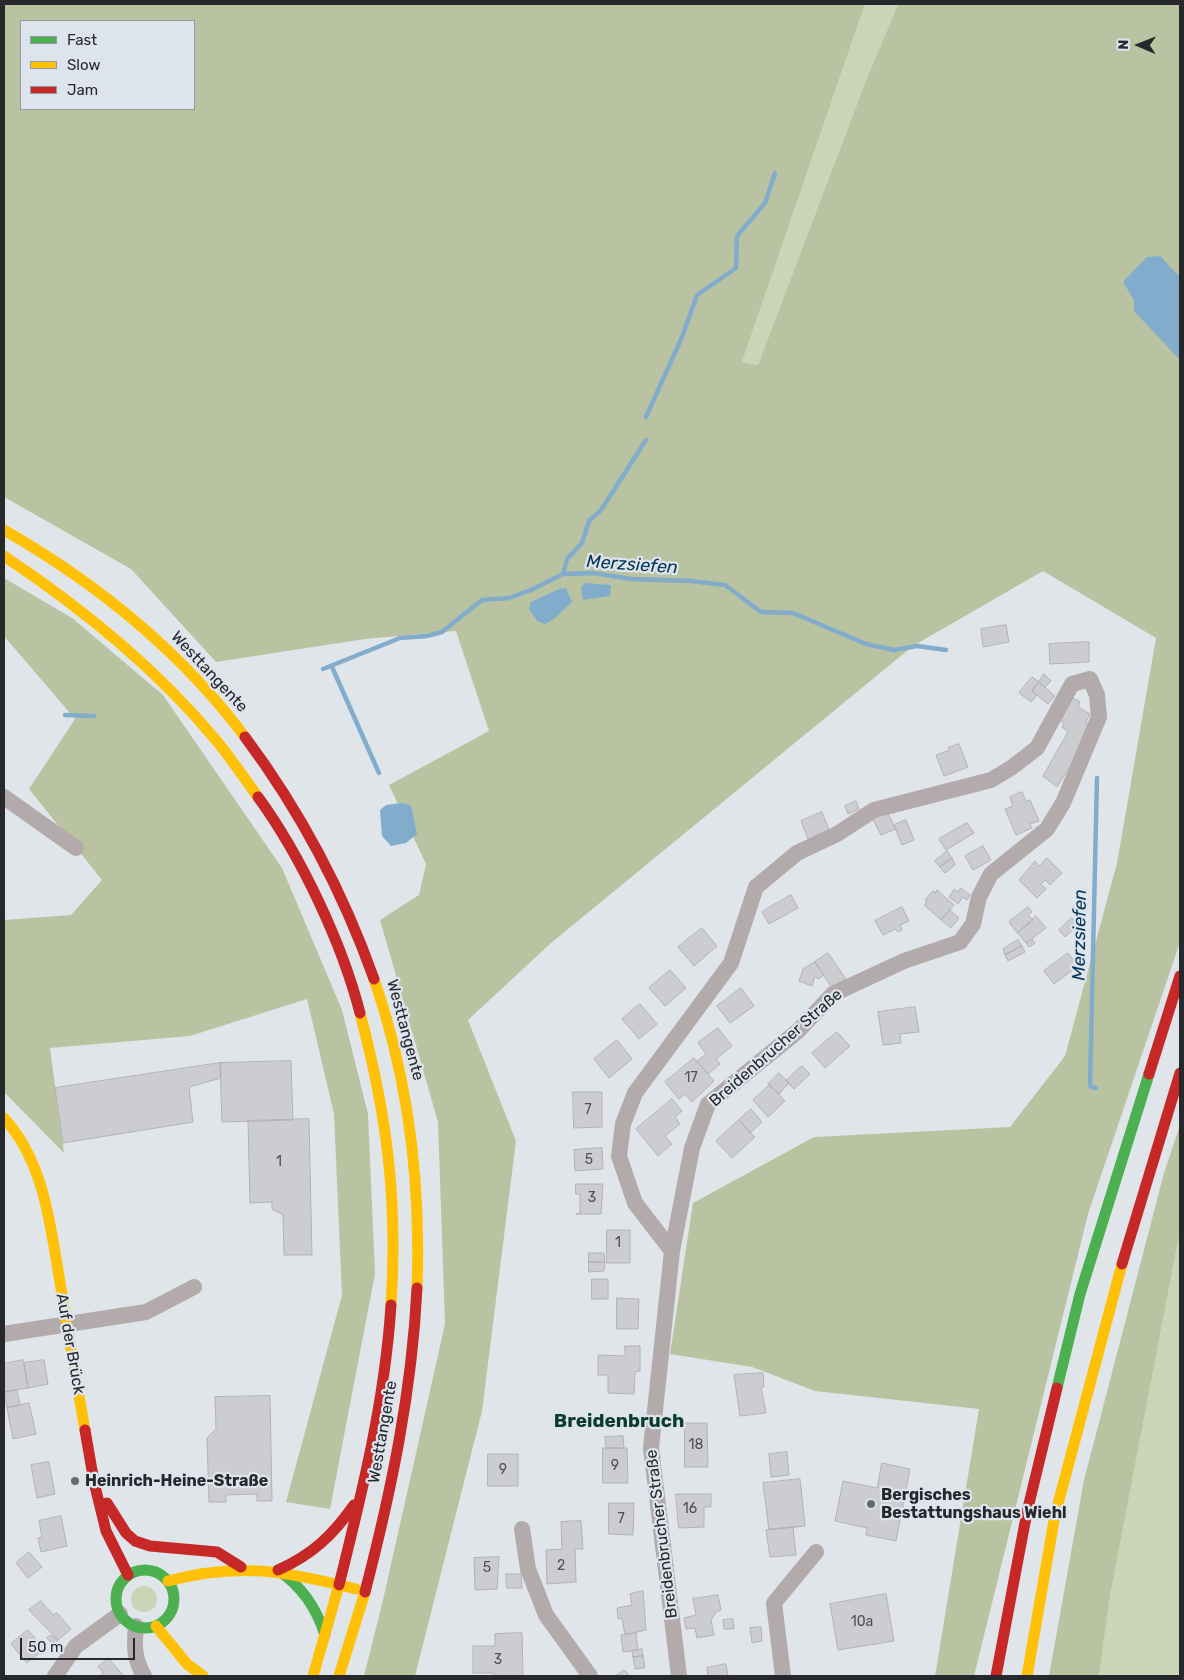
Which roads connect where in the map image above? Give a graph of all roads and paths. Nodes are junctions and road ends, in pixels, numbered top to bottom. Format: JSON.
{"nodes":[{"id":1,"x":4,"y":530,"type":"edge"},
{"id":2,"x":4,"y":556,"type":"edge"},
{"id":3,"x":4,"y":797,"type":"edge"},
{"id":4,"x":76,"y":848,"type":"dead end"},
{"id":5,"x":1180,"y":976,"type":"edge"},
{"id":6,"x":1180,"y":1073,"type":"edge"},
{"id":7,"x":4,"y":1118,"type":"edge"},
{"id":8,"x":672,"y":1251,"type":"junction"},
{"id":9,"x":194,"y":1287,"type":"dead end"},
{"id":10,"x":67,"y":1326,"type":"junction"},
{"id":11,"x":4,"y":1334,"type":"edge"},
{"id":12,"x":94,"y":1482,"type":"junction"},
{"id":13,"x":363,"y":1491,"type":"junction"},
{"id":14,"x":522,"y":1529,"type":"dead end"},
{"id":15,"x":816,"y":1552,"type":"dead end"},
{"id":16,"x":241,"y":1567,"type":"junction"},
{"id":17,"x":278,"y":1570,"type":"junction"},
{"id":18,"x":128,"y":1575,"type":"junction"},
{"id":19,"x":168,"y":1581,"type":"junction"},
{"id":20,"x":339,"y":1585,"type":"junction"},
{"id":21,"x":365,"y":1592,"type":"junction"},
{"id":22,"x":120,"y":1614,"type":"junction"},
{"id":23,"x":136,"y":1626,"type":"junction"},
{"id":24,"x":156,"y":1626,"type":"junction"},
{"id":25,"x":325,"y":1635,"type":"junction"},
{"id":26,"x":55,"y":1676,"type":"edge"},
{"id":27,"x":144,"y":1676,"type":"edge"},
{"id":28,"x":203,"y":1676,"type":"edge"},
{"id":29,"x":313,"y":1676,"type":"edge"},
{"id":30,"x":339,"y":1676,"type":"edge"},
{"id":31,"x":590,"y":1676,"type":"edge"},
{"id":32,"x":679,"y":1676,"type":"edge"},
{"id":33,"x":783,"y":1676,"type":"edge"},
{"id":34,"x":996,"y":1676,"type":"edge"},
{"id":35,"x":1027,"y":1676,"type":"edge"}],
"edges":[{"from":1,"to":21,"type":"main road","name":"Westtangente"},
{"from":2,"to":13,"type":"main road","name":"Westtangente"},
{"from":3,"to":4,"type":"street"},
{"from":5,"to":34,"type":"main road"},
{"from":6,"to":35,"type":"main road"},
{"from":7,"to":10,"type":"main road","name":"Auf der Brück"},
{"from":8,"to":8,"type":"street","name":"Breidenbrucher Straße"},
{"from":8,"to":32,"type":"street","name":"Breidenbrucher Straße"},
{"from":9,"to":10,"type":"street"},
{"from":10,"to":11,"type":"street"},
{"from":10,"to":12,"type":"main road","name":"Auf der Brück"},
{"from":12,"to":16,"type":"main road"},
{"from":12,"to":18,"type":"main road","name":"Auf der Brück"},
{"from":13,"to":17,"type":"main road"},
{"from":13,"to":20,"type":"main road","name":"Westtangente"},
{"from":14,"to":31,"type":"street"},
{"from":15,"to":33,"type":"street"},
{"from":16,"to":17,"type":"main road"},
{"from":16,"to":19,"type":"main road"},
{"from":17,"to":20,"type":"main road"},
{"from":17,"to":25,"type":"main road"},
{"from":18,"to":19,"type":"main road"},
{"from":18,"to":22,"type":"main road"},
{"from":19,"to":24,"type":"main road"},
{"from":20,"to":21,"type":"main road"},
{"from":20,"to":25,"type":"main road","name":"Westtangente"},
{"from":21,"to":30,"type":"main road","name":"Westtangente"},
{"from":22,"to":23,"type":"main road"},
{"from":22,"to":26,"type":"street"},
{"from":23,"to":24,"type":"main road"},
{"from":23,"to":27,"type":"street"},
{"from":24,"to":28,"type":"main road"},
{"from":25,"to":29,"type":"main road","name":"Westtangente"}]}
